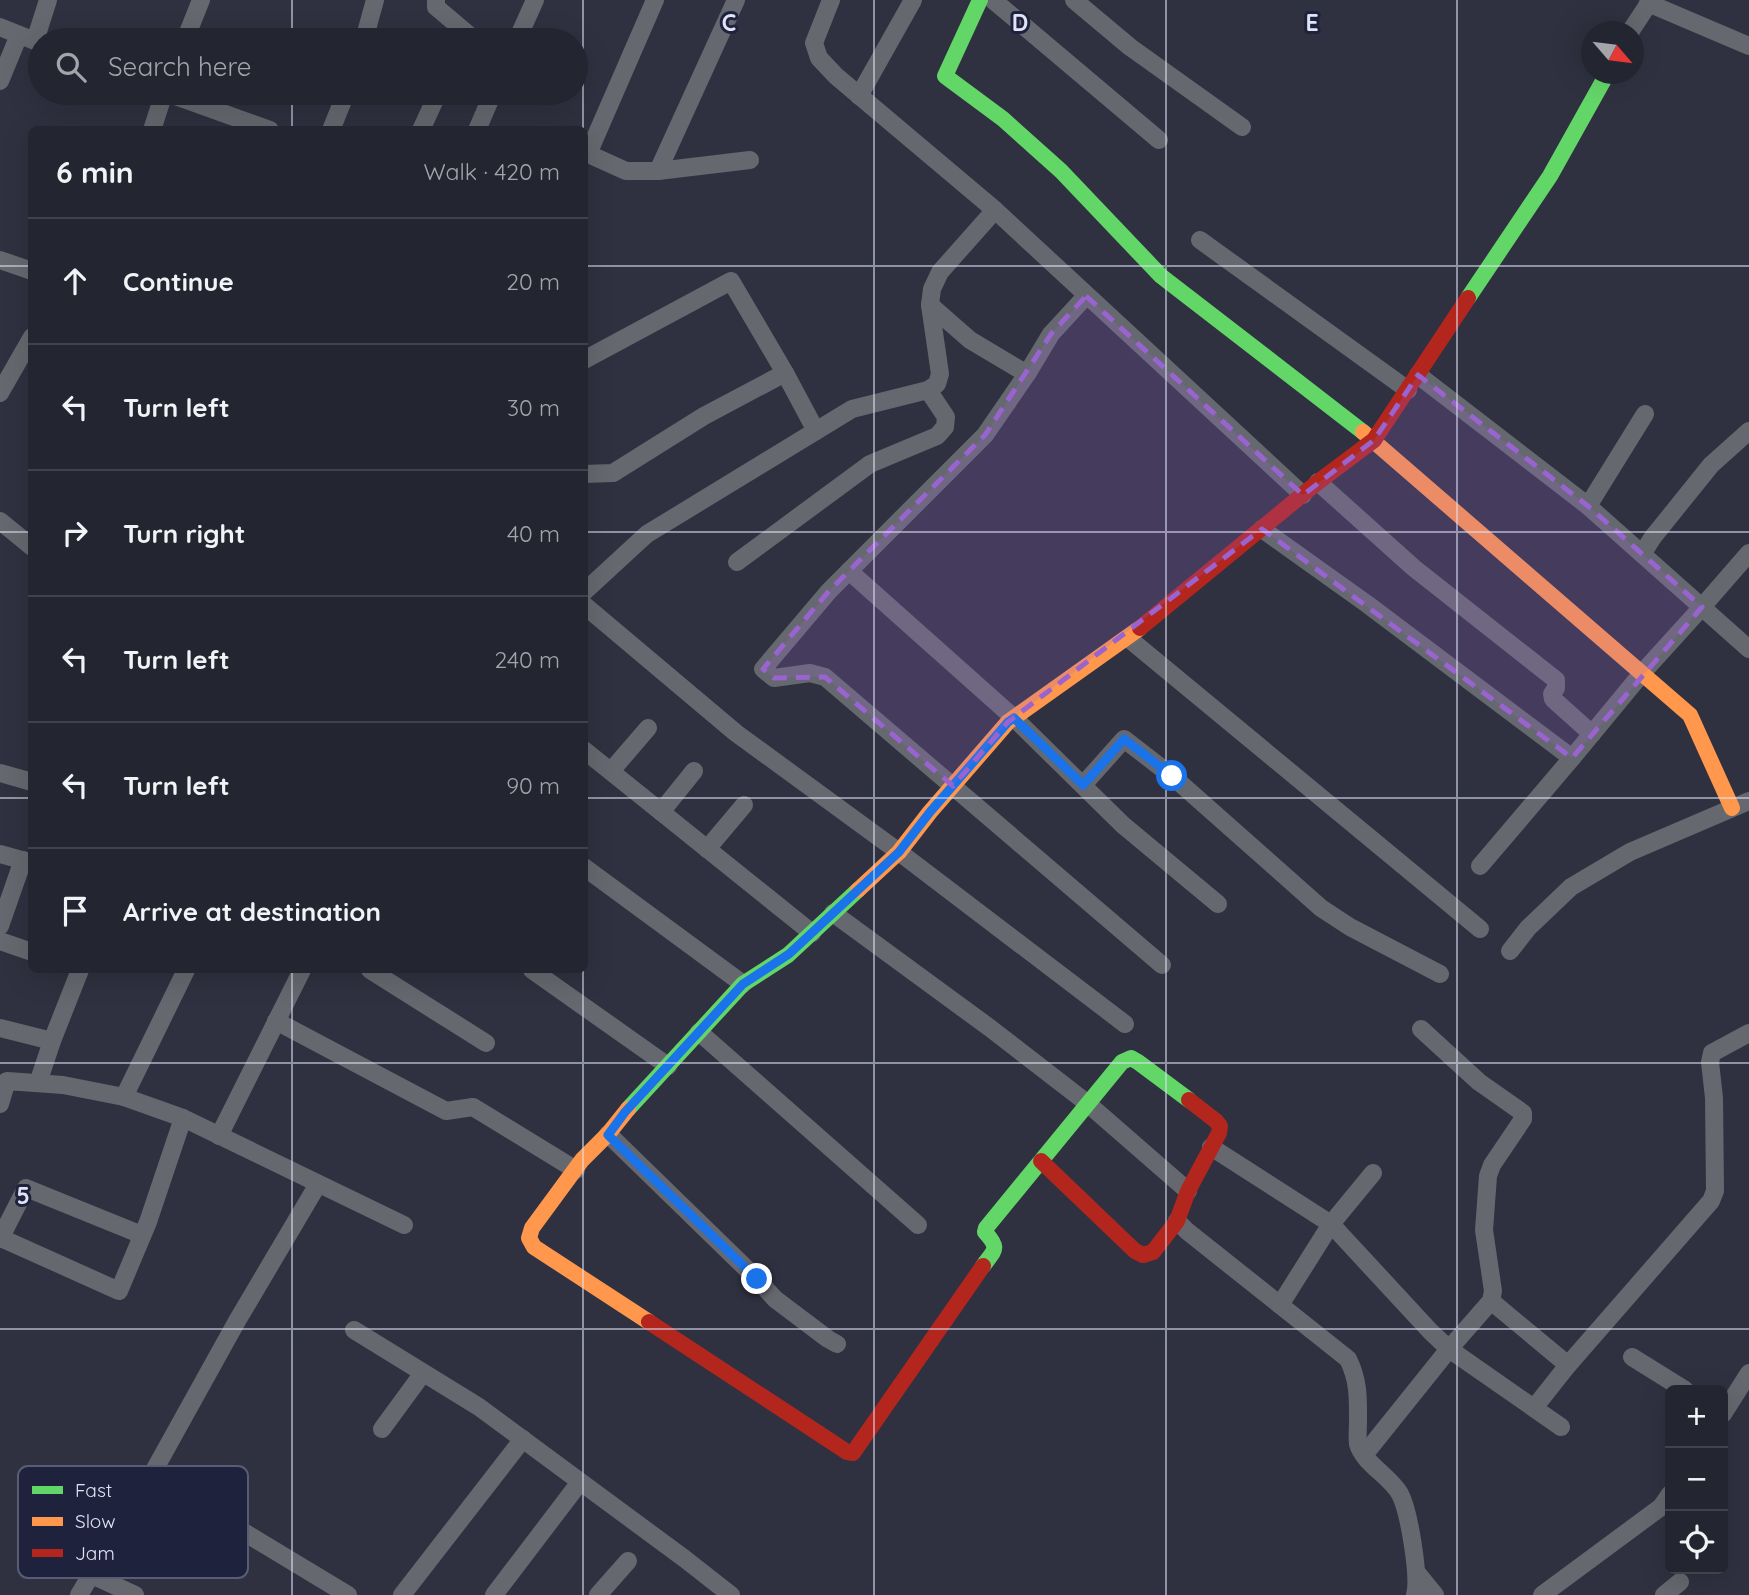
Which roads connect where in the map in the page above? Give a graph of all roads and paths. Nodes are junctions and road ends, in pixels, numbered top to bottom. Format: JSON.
{"nodes":[{"id":1,"x":48,"y":0,"type":"edge"},
{"id":2,"x":201,"y":0,"type":"edge"},
{"id":3,"x":375,"y":0,"type":"edge"},
{"id":4,"x":436,"y":0,"type":"edge"},
{"id":5,"x":535,"y":0,"type":"edge"},
{"id":6,"x":655,"y":0,"type":"edge"},
{"id":7,"x":736,"y":0,"type":"edge"},
{"id":8,"x":831,"y":0,"type":"edge"},
{"id":9,"x":913,"y":0,"type":"edge"},
{"id":10,"x":981,"y":0,"type":"edge"},
{"id":11,"x":993,"y":0,"type":"edge"},
{"id":12,"x":1074,"y":0,"type":"edge"},
{"id":13,"x":1650,"y":2,"type":"edge"},
{"id":14,"x":1637,"y":21,"type":"edge"},
{"id":15,"x":0,"y":27,"type":"edge"},
{"id":16,"x":36,"y":28,"type":"edge"},
{"id":17,"x":190,"y":28,"type":"edge"},
{"id":18,"x":367,"y":28,"type":"edge"},
{"id":19,"x":458,"y":28,"type":"edge"},
{"id":20,"x":522,"y":28,"type":"edge"},
{"id":21,"x":28,"y":39,"type":"edge"},
{"id":22,"x":28,"y":44,"type":"edge"},
{"id":23,"x":1749,"y":46,"type":"edge"},
{"id":24,"x":0,"y":81,"type":"edge"},
{"id":25,"x":1601,"y":84,"type":"edge"},
{"id":26,"x":859,"y":96,"type":"junction"},
{"id":27,"x":161,"y":105,"type":"edge"},
{"id":28,"x":193,"y":105,"type":"edge"},
{"id":29,"x":341,"y":105,"type":"edge"},
{"id":30,"x":432,"y":105,"type":"edge"},
{"id":31,"x":488,"y":105,"type":"edge"},
{"id":32,"x":237,"y":124,"type":"edge"},
{"id":33,"x":154,"y":126,"type":"edge"},
{"id":34,"x":333,"y":126,"type":"edge"},
{"id":35,"x":423,"y":126,"type":"edge"},
{"id":36,"x":479,"y":126,"type":"edge"},
{"id":37,"x":1242,"y":127,"type":"dead end"},
{"id":38,"x":1159,"y":140,"type":"dead end"},
{"id":39,"x":588,"y":149,"type":"edge"},
{"id":40,"x":588,"y":154,"type":"edge"},
{"id":41,"x":750,"y":160,"type":"dead end"},
{"id":42,"x":658,"y":171,"type":"junction"},
{"id":43,"x":995,"y":210,"type":"junction"},
{"id":44,"x":1200,"y":240,"type":"dead end"},
{"id":45,"x":0,"y":260,"type":"edge"},
{"id":46,"x":28,"y":270,"type":"edge"},
{"id":47,"x":1086,"y":296,"type":"junction"},
{"id":48,"x":930,"y":305,"type":"junction"},
{"id":49,"x":28,"y":344,"type":"edge"},
{"id":50,"x":588,"y":358,"type":"edge"},
{"id":51,"x":785,"y":373,"type":"junction"},
{"id":52,"x":1027,"y":374,"type":"junction"},
{"id":53,"x":1413,"y":383,"type":"junction"},
{"id":54,"x":929,"y":390,"type":"junction"},
{"id":55,"x":0,"y":393,"type":"edge"},
{"id":56,"x":1644,"y":415,"type":"dead end"},
{"id":57,"x":816,"y":431,"type":"junction"},
{"id":58,"x":1749,"y":431,"type":"edge"},
{"id":59,"x":1374,"y":440,"type":"junction"},
{"id":60,"x":588,"y":474,"type":"edge"},
{"id":61,"x":1318,"y":482,"type":"junction"},
{"id":62,"x":1303,"y":495,"type":"junction"},
{"id":63,"x":1588,"y":506,"type":"junction"},
{"id":64,"x":0,"y":521,"type":"edge"},
{"id":65,"x":1262,"y":529,"type":"junction"},
{"id":66,"x":28,"y":544,"type":"edge"},
{"id":67,"x":1749,"y":553,"type":"edge"},
{"id":68,"x":1642,"y":554,"type":"junction"},
{"id":69,"x":737,"y":562,"type":"dead end"},
{"id":70,"x":849,"y":571,"type":"junction"},
{"id":71,"x":588,"y":588,"type":"edge"},
{"id":72,"x":1702,"y":607,"type":"junction"},
{"id":73,"x":588,"y":608,"type":"edge"},
{"id":74,"x":1128,"y":638,"type":"junction"},
{"id":75,"x":1749,"y":649,"type":"edge"},
{"id":76,"x":1643,"y":672,"type":"junction"},
{"id":77,"x":1014,"y":718,"type":"junction"},
{"id":78,"x":648,"y":728,"type":"dead end"},
{"id":79,"x":1592,"y":734,"type":"junction"},
{"id":80,"x":588,"y":753,"type":"edge"},
{"id":81,"x":1572,"y":758,"type":"junction"},
{"id":82,"x":611,"y":771,"type":"junction"},
{"id":83,"x":694,"y":771,"type":"dead end"},
{"id":84,"x":0,"y":773,"type":"edge"},
{"id":85,"x":28,"y":781,"type":"edge"},
{"id":86,"x":1083,"y":785,"type":"junction"},
{"id":87,"x":953,"y":786,"type":"junction"},
{"id":88,"x":1741,"y":804,"type":"edge"},
{"id":89,"x":744,"y":805,"type":"dead end"},
{"id":90,"x":662,"y":812,"type":"junction"},
{"id":91,"x":708,"y":849,"type":"junction"},
{"id":92,"x":899,"y":852,"type":"junction"},
{"id":93,"x":0,"y":854,"type":"edge"},
{"id":94,"x":27,"y":862,"type":"edge"},
{"id":95,"x":1480,"y":866,"type":"dead end"},
{"id":96,"x":588,"y":870,"type":"edge"},
{"id":97,"x":1218,"y":904,"type":"dead end"},
{"id":98,"x":833,"y":913,"type":"junction"},
{"id":99,"x":0,"y":926,"type":"edge"},
{"id":100,"x":1480,"y":929,"type":"dead end"},
{"id":101,"x":812,"y":933,"type":"junction"},
{"id":102,"x":0,"y":941,"type":"edge"},
{"id":103,"x":28,"y":951,"type":"edge"},
{"id":104,"x":1510,"y":951,"type":"dead end"},
{"id":105,"x":1161,"y":965,"type":"dead end"},
{"id":106,"x":79,"y":973,"type":"edge"},
{"id":107,"x":185,"y":973,"type":"edge"},
{"id":108,"x":301,"y":973,"type":"edge"},
{"id":109,"x":375,"y":973,"type":"edge"},
{"id":110,"x":537,"y":973,"type":"edge"},
{"id":111,"x":1440,"y":974,"type":"dead end"},
{"id":112,"x":743,"y":984,"type":"junction"},
{"id":113,"x":276,"y":1021,"type":"junction"},
{"id":114,"x":1125,"y":1024,"type":"dead end"},
{"id":115,"x":0,"y":1028,"type":"edge"},
{"id":116,"x":1421,"y":1029,"type":"dead end"},
{"id":117,"x":699,"y":1032,"type":"junction"},
{"id":118,"x":1749,"y":1033,"type":"edge"},
{"id":119,"x":52,"y":1041,"type":"junction"},
{"id":120,"x":486,"y":1043,"type":"dead end"},
{"id":121,"x":668,"y":1066,"type":"junction"},
{"id":122,"x":38,"y":1083,"type":"junction"},
{"id":123,"x":124,"y":1097,"type":"junction"},
{"id":124,"x":1087,"y":1103,"type":"junction"},
{"id":125,"x":0,"y":1104,"type":"edge"},
{"id":126,"x":183,"y":1118,"type":"junction"},
{"id":127,"x":608,"y":1135,"type":"junction"},
{"id":128,"x":219,"y":1136,"type":"junction"},
{"id":129,"x":1211,"y":1147,"type":"junction"},
{"id":130,"x":1041,"y":1161,"type":"junction"},
{"id":131,"x":576,"y":1170,"type":"junction"},
{"id":132,"x":1373,"y":1172,"type":"dead end"},
{"id":133,"x":318,"y":1184,"type":"junction"},
{"id":134,"x":1188,"y":1191,"type":"junction"},
{"id":135,"x":1177,"y":1221,"type":"junction"},
{"id":136,"x":404,"y":1224,"type":"dead end"},
{"id":137,"x":1331,"y":1224,"type":"junction"},
{"id":138,"x":918,"y":1225,"type":"dead end"},
{"id":139,"x":142,"y":1235,"type":"junction"},
{"id":140,"x":1,"y":1239,"type":"edge"},
{"id":141,"x":1491,"y":1301,"type":"junction"},
{"id":142,"x":1280,"y":1305,"type":"junction"},
{"id":143,"x":354,"y":1330,"type":"dead end"},
{"id":144,"x":836,"y":1344,"type":"dead end"},
{"id":145,"x":1449,"y":1349,"type":"junction"},
{"id":146,"x":1632,"y":1357,"type":"dead end"},
{"id":147,"x":1568,"y":1365,"type":"junction"},
{"id":148,"x":423,"y":1373,"type":"junction"},
{"id":149,"x":1749,"y":1373,"type":"edge"},
{"id":150,"x":1677,"y":1385,"type":"edge"},
{"id":151,"x":1728,"y":1406,"type":"edge"},
{"id":152,"x":1534,"y":1408,"type":"junction"},
{"id":153,"x":1561,"y":1427,"type":"dead end"},
{"id":154,"x":382,"y":1429,"type":"dead end"},
{"id":155,"x":523,"y":1439,"type":"junction"},
{"id":156,"x":1364,"y":1455,"type":"junction"},
{"id":157,"x":157,"y":1466,"type":"edge"},
{"id":158,"x":580,"y":1482,"type":"junction"},
{"id":159,"x":1665,"y":1501,"type":"edge"},
{"id":160,"x":248,"y":1535,"type":"edge"},
{"id":161,"x":628,"y":1561,"type":"dead end"},
{"id":162,"x":1416,"y":1573,"type":"junction"},
{"id":163,"x":90,"y":1578,"type":"edge"},
{"id":164,"x":98,"y":1578,"type":"edge"},
{"id":165,"x":1681,"y":1582,"type":"dead end"},
{"id":166,"x":722,"y":1592,"type":"edge"},
{"id":167,"x":79,"y":1595,"type":"edge"},
{"id":168,"x":135,"y":1595,"type":"edge"},
{"id":169,"x":348,"y":1595,"type":"edge"},
{"id":170,"x":402,"y":1595,"type":"edge"},
{"id":171,"x":494,"y":1595,"type":"edge"},
{"id":172,"x":598,"y":1595,"type":"edge"},
{"id":173,"x":1415,"y":1595,"type":"edge"},
{"id":174,"x":1435,"y":1595,"type":"edge"},
{"id":175,"x":1542,"y":1595,"type":"edge"},
{"id":176,"x":1664,"y":1595,"type":"edge"}],
"edges":[{"from":1,"to":16,"type":"street"},
{"from":2,"to":17,"type":"street"},
{"from":3,"to":18,"type":"street"},
{"from":4,"to":19,"type":"street"},
{"from":5,"to":20,"type":"street"},
{"from":6,"to":39,"type":"street"},
{"from":7,"to":42,"type":"street"},
{"from":8,"to":26,"type":"street"},
{"from":9,"to":26,"type":"street"},
{"from":10,"to":59,"type":"street"},
{"from":11,"to":38,"type":"street"},
{"from":12,"to":37,"type":"street"},
{"from":13,"to":14,"type":"street"},
{"from":13,"to":23,"type":"street"},
{"from":15,"to":21,"type":"street"},
{"from":22,"to":24,"type":"street"},
{"from":25,"to":53,"type":"street"},
{"from":26,"to":43,"type":"street"},
{"from":27,"to":33,"type":"street"},
{"from":28,"to":32,"type":"street"},
{"from":29,"to":34,"type":"street"},
{"from":30,"to":35,"type":"street"},
{"from":31,"to":36,"type":"street"},
{"from":40,"to":42,"type":"street"},
{"from":41,"to":42,"type":"street"},
{"from":43,"to":47,"type":"street"},
{"from":43,"to":48,"type":"street"},
{"from":44,"to":53,"type":"street"},
{"from":45,"to":46,"type":"street"},
{"from":47,"to":52,"type":"street"},
{"from":47,"to":62,"type":"street"},
{"from":48,"to":52,"type":"street"},
{"from":48,"to":54,"type":"street"},
{"from":49,"to":55,"type":"street"},
{"from":50,"to":51,"type":"street"},
{"from":51,"to":57,"type":"street"},
{"from":51,"to":60,"type":"street"},
{"from":52,"to":70,"type":"street"},
{"from":53,"to":59,"type":"street"},
{"from":53,"to":63,"type":"street"},
{"from":54,"to":57,"type":"street"},
{"from":54,"to":69,"type":"street"},
{"from":56,"to":63,"type":"street"},
{"from":57,"to":71,"type":"street"},
{"from":58,"to":68,"type":"street"},
{"from":59,"to":61,"type":"street"},
{"from":59,"to":76,"type":"street"},
{"from":61,"to":62,"type":"street"},
{"from":61,"to":79,"type":"street"},
{"from":62,"to":65,"type":"street"},
{"from":63,"to":68,"type":"street"},
{"from":64,"to":66,"type":"street"},
{"from":65,"to":74,"type":"street"},
{"from":65,"to":81,"type":"street"},
{"from":67,"to":72,"type":"street"},
{"from":68,"to":72,"type":"street"},
{"from":70,"to":77,"type":"street"},
{"from":70,"to":87,"type":"street"},
{"from":72,"to":75,"type":"street"},
{"from":72,"to":76,"type":"street"},
{"from":73,"to":92,"type":"street"},
{"from":74,"to":77,"type":"street"},
{"from":74,"to":100,"type":"street"},
{"from":76,"to":79,"type":"street"},
{"from":76,"to":88,"type":"street"},
{"from":77,"to":86,"type":"street"},
{"from":77,"to":87,"type":"street"},
{"from":78,"to":82,"type":"street"},
{"from":79,"to":81,"type":"street"},
{"from":80,"to":82,"type":"street"},
{"from":81,"to":95,"type":"street"},
{"from":82,"to":90,"type":"street"},
{"from":83,"to":90,"type":"street"},
{"from":84,"to":85,"type":"street"},
{"from":86,"to":97,"type":"street"},
{"from":86,"to":111,"type":"street"},
{"from":87,"to":92,"type":"street"},
{"from":87,"to":105,"type":"street"},
{"from":88,"to":104,"type":"street"},
{"from":89,"to":91,"type":"street"},
{"from":90,"to":91,"type":"street"},
{"from":91,"to":101,"type":"street"},
{"from":92,"to":98,"type":"street"},
{"from":92,"to":114,"type":"street"},
{"from":93,"to":94,"type":"street"},
{"from":94,"to":99,"type":"street"},
{"from":96,"to":112,"type":"street"},
{"from":98,"to":101,"type":"street"},
{"from":98,"to":124,"type":"street"},
{"from":101,"to":112,"type":"street"},
{"from":102,"to":103,"type":"street"},
{"from":106,"to":119,"type":"street"},
{"from":107,"to":123,"type":"street"},
{"from":108,"to":113,"type":"street"},
{"from":109,"to":120,"type":"street"},
{"from":110,"to":121,"type":"street"},
{"from":112,"to":117,"type":"street"},
{"from":113,"to":128,"type":"street"},
{"from":113,"to":131,"type":"street"},
{"from":115,"to":119,"type":"street"},
{"from":116,"to":141,"type":"street"},
{"from":117,"to":121,"type":"street"},
{"from":117,"to":138,"type":"street"},
{"from":118,"to":147,"type":"street"},
{"from":119,"to":122,"type":"street"},
{"from":121,"to":127,"type":"street"},
{"from":122,"to":123,"type":"street"},
{"from":122,"to":125,"type":"street"},
{"from":123,"to":126,"type":"street"},
{"from":124,"to":129,"type":"street"},
{"from":124,"to":130,"type":"street"},
{"from":124,"to":134,"type":"street"},
{"from":126,"to":128,"type":"street"},
{"from":126,"to":139,"type":"street"},
{"from":127,"to":131,"type":"street"},
{"from":127,"to":144,"type":"street"},
{"from":128,"to":133,"type":"street"},
{"from":129,"to":134,"type":"street"},
{"from":129,"to":137,"type":"street"},
{"from":130,"to":131,"type":"street"},
{"from":130,"to":135,"type":"street"},
{"from":132,"to":137,"type":"street"},
{"from":133,"to":136,"type":"street"},
{"from":133,"to":157,"type":"street"},
{"from":134,"to":135,"type":"street"},
{"from":135,"to":142,"type":"street"},
{"from":137,"to":142,"type":"street"},
{"from":137,"to":145,"type":"street"},
{"from":139,"to":140,"type":"street"},
{"from":139,"to":140,"type":"street"},
{"from":141,"to":145,"type":"street"},
{"from":141,"to":147,"type":"street"},
{"from":142,"to":156,"type":"street"},
{"from":143,"to":148,"type":"street"},
{"from":145,"to":152,"type":"street"},
{"from":145,"to":156,"type":"street"},
{"from":146,"to":150,"type":"street"},
{"from":147,"to":152,"type":"street"},
{"from":148,"to":154,"type":"street"},
{"from":148,"to":155,"type":"street"},
{"from":149,"to":151,"type":"street"},
{"from":152,"to":153,"type":"street"},
{"from":155,"to":158,"type":"street"},
{"from":155,"to":170,"type":"street"},
{"from":156,"to":162,"type":"street"},
{"from":158,"to":166,"type":"street"},
{"from":158,"to":171,"type":"street"},
{"from":159,"to":175,"type":"street"},
{"from":160,"to":169,"type":"street"},
{"from":161,"to":172,"type":"street"},
{"from":162,"to":173,"type":"street"},
{"from":162,"to":174,"type":"street"},
{"from":163,"to":167,"type":"street"},
{"from":164,"to":168,"type":"street"},
{"from":165,"to":176,"type":"street"}]}
